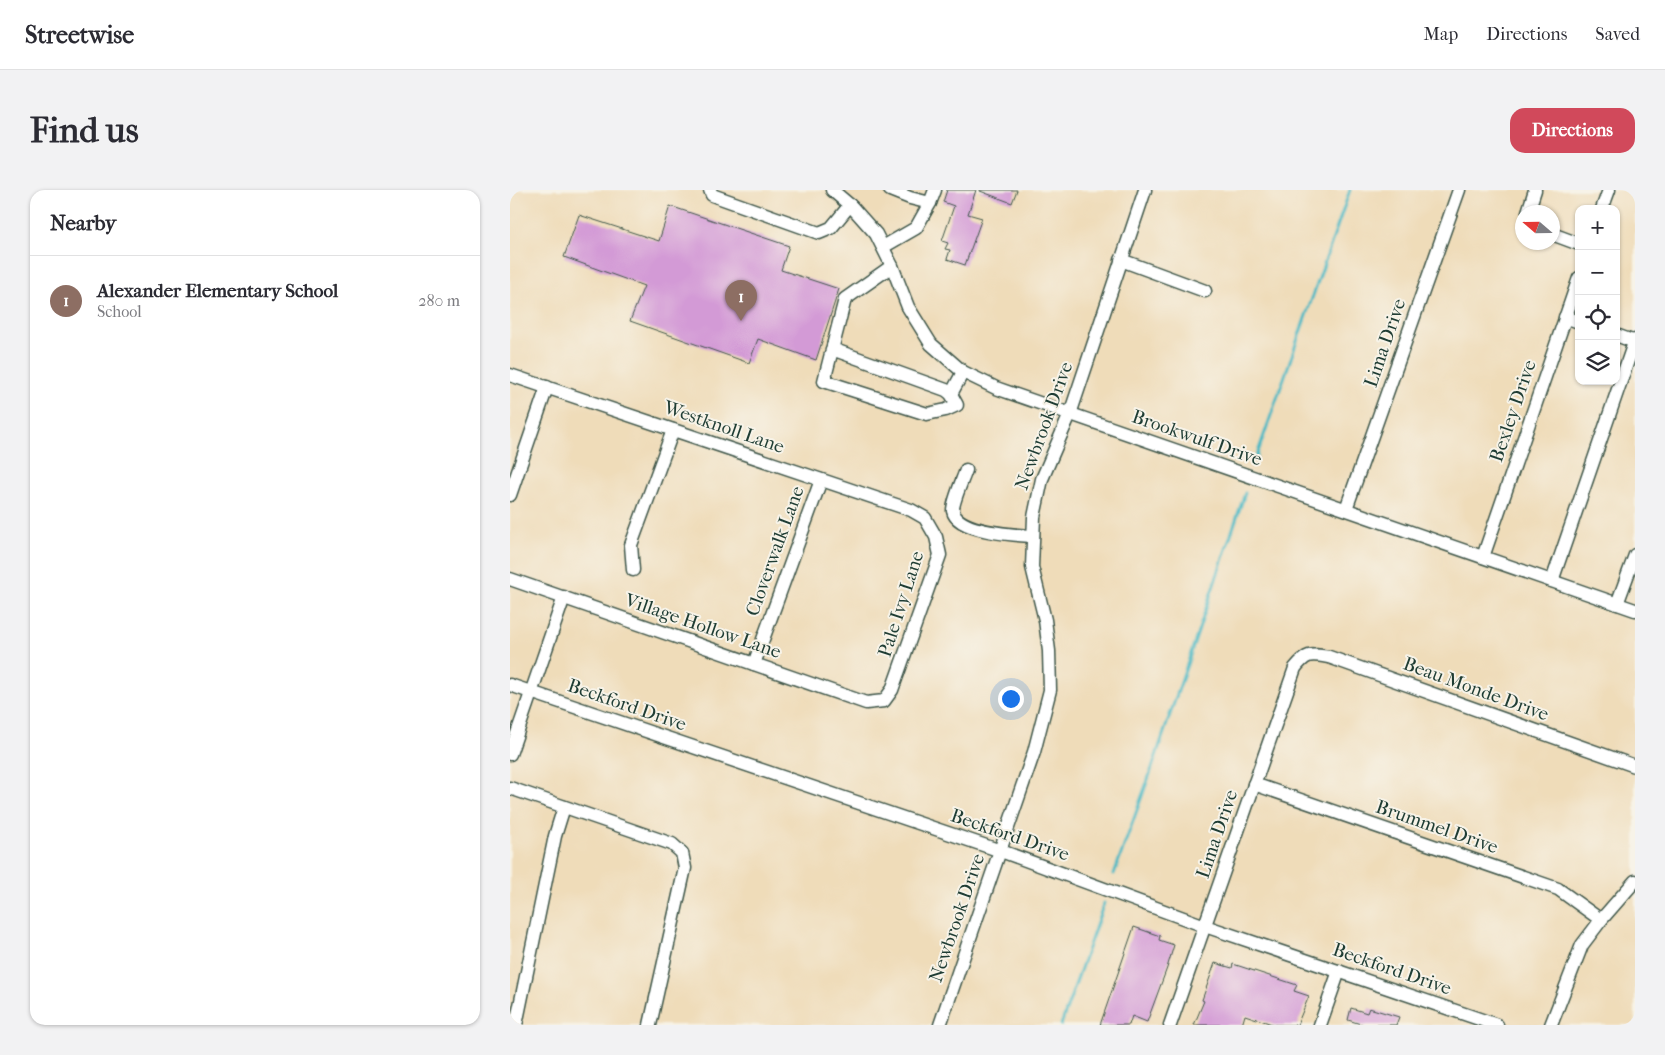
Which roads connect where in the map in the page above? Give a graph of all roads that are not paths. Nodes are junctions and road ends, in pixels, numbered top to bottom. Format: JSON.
{"nodes":[{"id":1,"x":710,"y":190,"type":"edge"},
{"id":2,"x":832,"y":190,"type":"edge"},
{"id":3,"x":890,"y":190,"type":"edge"},
{"id":4,"x":935,"y":190,"type":"edge"},
{"id":5,"x":1145,"y":190,"type":"edge"},
{"id":6,"x":1459,"y":190,"type":"edge"},
{"id":7,"x":1535,"y":190,"type":"edge"},
{"id":8,"x":1609,"y":190,"type":"edge"},
{"id":9,"x":930,"y":203,"type":"junction"},
{"id":10,"x":850,"y":205,"type":"junction"},
{"id":11,"x":1530,"y":205,"type":"edge"},
{"id":12,"x":1603,"y":205,"type":"edge"},
{"id":13,"x":1560,"y":237,"type":"edge"},
{"id":14,"x":1575,"y":243,"type":"edge"},
{"id":15,"x":883,"y":247,"type":"junction"},
{"id":16,"x":1121,"y":260,"type":"junction"},
{"id":17,"x":892,"y":266,"type":"junction"},
{"id":18,"x":1575,"y":289,"type":"edge"},
{"id":19,"x":1205,"y":290,"type":"dead end"},
{"id":20,"x":1565,"y":317,"type":"junction"},
{"id":21,"x":1575,"y":321,"type":"edge"},
{"id":22,"x":1620,"y":336,"type":"edge"},
{"id":23,"x":1635,"y":341,"type":"edge"},
{"id":24,"x":832,"y":348,"type":"junction"},
{"id":25,"x":963,"y":372,"type":"junction"},
{"id":26,"x":510,"y":375,"type":"edge"},
{"id":27,"x":547,"y":387,"type":"junction"},
{"id":28,"x":951,"y":394,"type":"junction"},
{"id":29,"x":1070,"y":414,"type":"junction"},
{"id":30,"x":673,"y":430,"type":"junction"},
{"id":31,"x":966,"y":470,"type":"dead end"},
{"id":32,"x":821,"y":480,"type":"junction"},
{"id":33,"x":510,"y":495,"type":"edge"},
{"id":34,"x":1346,"y":509,"type":"junction"},
{"id":35,"x":926,"y":518,"type":"joint"},
{"id":36,"x":1033,"y":536,"type":"junction"},
{"id":37,"x":1635,"y":555,"type":"edge"},
{"id":38,"x":1483,"y":557,"type":"junction"},
{"id":39,"x":634,"y":570,"type":"dead end"},
{"id":40,"x":510,"y":578,"type":"edge"},
{"id":41,"x":1552,"y":581,"type":"junction"},
{"id":42,"x":564,"y":598,"type":"junction"},
{"id":43,"x":1618,"y":604,"type":"junction"},
{"id":44,"x":1635,"y":610,"type":"edge"},
{"id":45,"x":1304,"y":657,"type":"joint"},
{"id":46,"x":754,"y":664,"type":"junction"},
{"id":47,"x":510,"y":685,"type":"edge"},
{"id":48,"x":530,"y":692,"type":"junction"},
{"id":49,"x":884,"y":701,"type":"joint"},
{"id":50,"x":510,"y":754,"type":"edge"},
{"id":51,"x":1635,"y":766,"type":"edge"},
{"id":52,"x":1254,"y":784,"type":"junction"},
{"id":53,"x":510,"y":788,"type":"edge"},
{"id":54,"x":564,"y":807,"type":"junction"},
{"id":55,"x":1001,"y":851,"type":"junction"},
{"id":56,"x":1635,"y":881,"type":"edge"},
{"id":57,"x":1600,"y":920,"type":"junction"},
{"id":58,"x":1204,"y":926,"type":"junction"},
{"id":59,"x":1339,"y":971,"type":"junction"},
{"id":60,"x":516,"y":1025,"type":"edge"},
{"id":61,"x":650,"y":1025,"type":"edge"},
{"id":62,"x":940,"y":1025,"type":"edge"},
{"id":63,"x":1170,"y":1025,"type":"edge"},
{"id":64,"x":1320,"y":1025,"type":"edge"},
{"id":65,"x":1497,"y":1025,"type":"edge"},
{"id":66,"x":1551,"y":1025,"type":"edge"}],
"edges":[{"from":1,"to":10,"type":"street"},
{"from":2,"to":10,"type":"street","name":"Brookwulf Drive"},
{"from":3,"to":9,"type":"street"},
{"from":4,"to":9,"type":"street"},
{"from":5,"to":16,"type":"street","name":"Newbrook Drive"},
{"from":6,"to":34,"type":"street","name":"Lima Drive"},
{"from":7,"to":11,"type":"street"},
{"from":8,"to":12,"type":"street"},
{"from":9,"to":15,"type":"street"},
{"from":10,"to":15,"type":"street","name":"Brookwulf Drive"},
{"from":13,"to":14,"type":"street"},
{"from":15,"to":17,"type":"street","name":"Brookwulf Drive"},
{"from":16,"to":19,"type":"street"},
{"from":16,"to":29,"type":"street","name":"Newbrook Drive"},
{"from":17,"to":24,"type":"street"},
{"from":17,"to":25,"type":"street","name":"Brookwulf Drive"},
{"from":18,"to":20,"type":"street","name":"Bexley Drive"},
{"from":20,"to":21,"type":"street"},
{"from":20,"to":38,"type":"street","name":"Bexley Drive"},
{"from":22,"to":23,"type":"street"},
{"from":23,"to":41,"type":"street"},
{"from":24,"to":28,"type":"street"},
{"from":24,"to":28,"type":"street"},
{"from":25,"to":28,"type":"street"},
{"from":25,"to":29,"type":"street","name":"Brookwulf Drive"},
{"from":26,"to":27,"type":"street","name":"Westknoll Lane"},
{"from":27,"to":30,"type":"street","name":"Westknoll Lane"},
{"from":27,"to":33,"type":"street"},
{"from":29,"to":34,"type":"street","name":"Brookwulf Drive"},
{"from":29,"to":36,"type":"street","name":"Newbrook Drive"},
{"from":30,"to":32,"type":"street","name":"Westknoll Lane"},
{"from":30,"to":39,"type":"street"},
{"from":31,"to":36,"type":"street"},
{"from":32,"to":35,"type":"street","name":"Westknoll Lane"},
{"from":32,"to":46,"type":"street","name":"Cloverwalk Lane"},
{"from":34,"to":38,"type":"street","name":"Brookwulf Drive"},
{"from":35,"to":49,"type":"street","name":"Pale Ivy Lane"},
{"from":36,"to":55,"type":"street","name":"Newbrook Drive"},
{"from":37,"to":43,"type":"street"},
{"from":38,"to":41,"type":"street","name":"Brookwulf Drive"},
{"from":40,"to":42,"type":"street","name":"Village Hollow Lane"},
{"from":41,"to":43,"type":"street","name":"Brookwulf Drive"},
{"from":42,"to":46,"type":"street","name":"Village Hollow Lane"},
{"from":42,"to":48,"type":"street"},
{"from":43,"to":44,"type":"street","name":"Brookwulf Drive"},
{"from":45,"to":51,"type":"street","name":"Beau Monde Drive"},
{"from":45,"to":52,"type":"street","name":"Lima Drive"},
{"from":46,"to":49,"type":"street","name":"Village Hollow Lane"},
{"from":47,"to":48,"type":"street","name":"Beckford Drive"},
{"from":48,"to":50,"type":"street"},
{"from":48,"to":55,"type":"street","name":"Beckford Drive"},
{"from":52,"to":57,"type":"street","name":"Brummel Drive"},
{"from":52,"to":58,"type":"street","name":"Lima Drive"},
{"from":53,"to":54,"type":"street"},
{"from":54,"to":60,"type":"street"},
{"from":54,"to":61,"type":"street"},
{"from":55,"to":58,"type":"street","name":"Beckford Drive"},
{"from":55,"to":62,"type":"street","name":"Newbrook Drive"},
{"from":56,"to":57,"type":"street"},
{"from":57,"to":66,"type":"street"},
{"from":58,"to":59,"type":"street","name":"Beckford Drive"},
{"from":58,"to":63,"type":"street","name":"Lima Drive"},
{"from":59,"to":64,"type":"street"},
{"from":59,"to":65,"type":"street","name":"Beckford Drive"}]}
